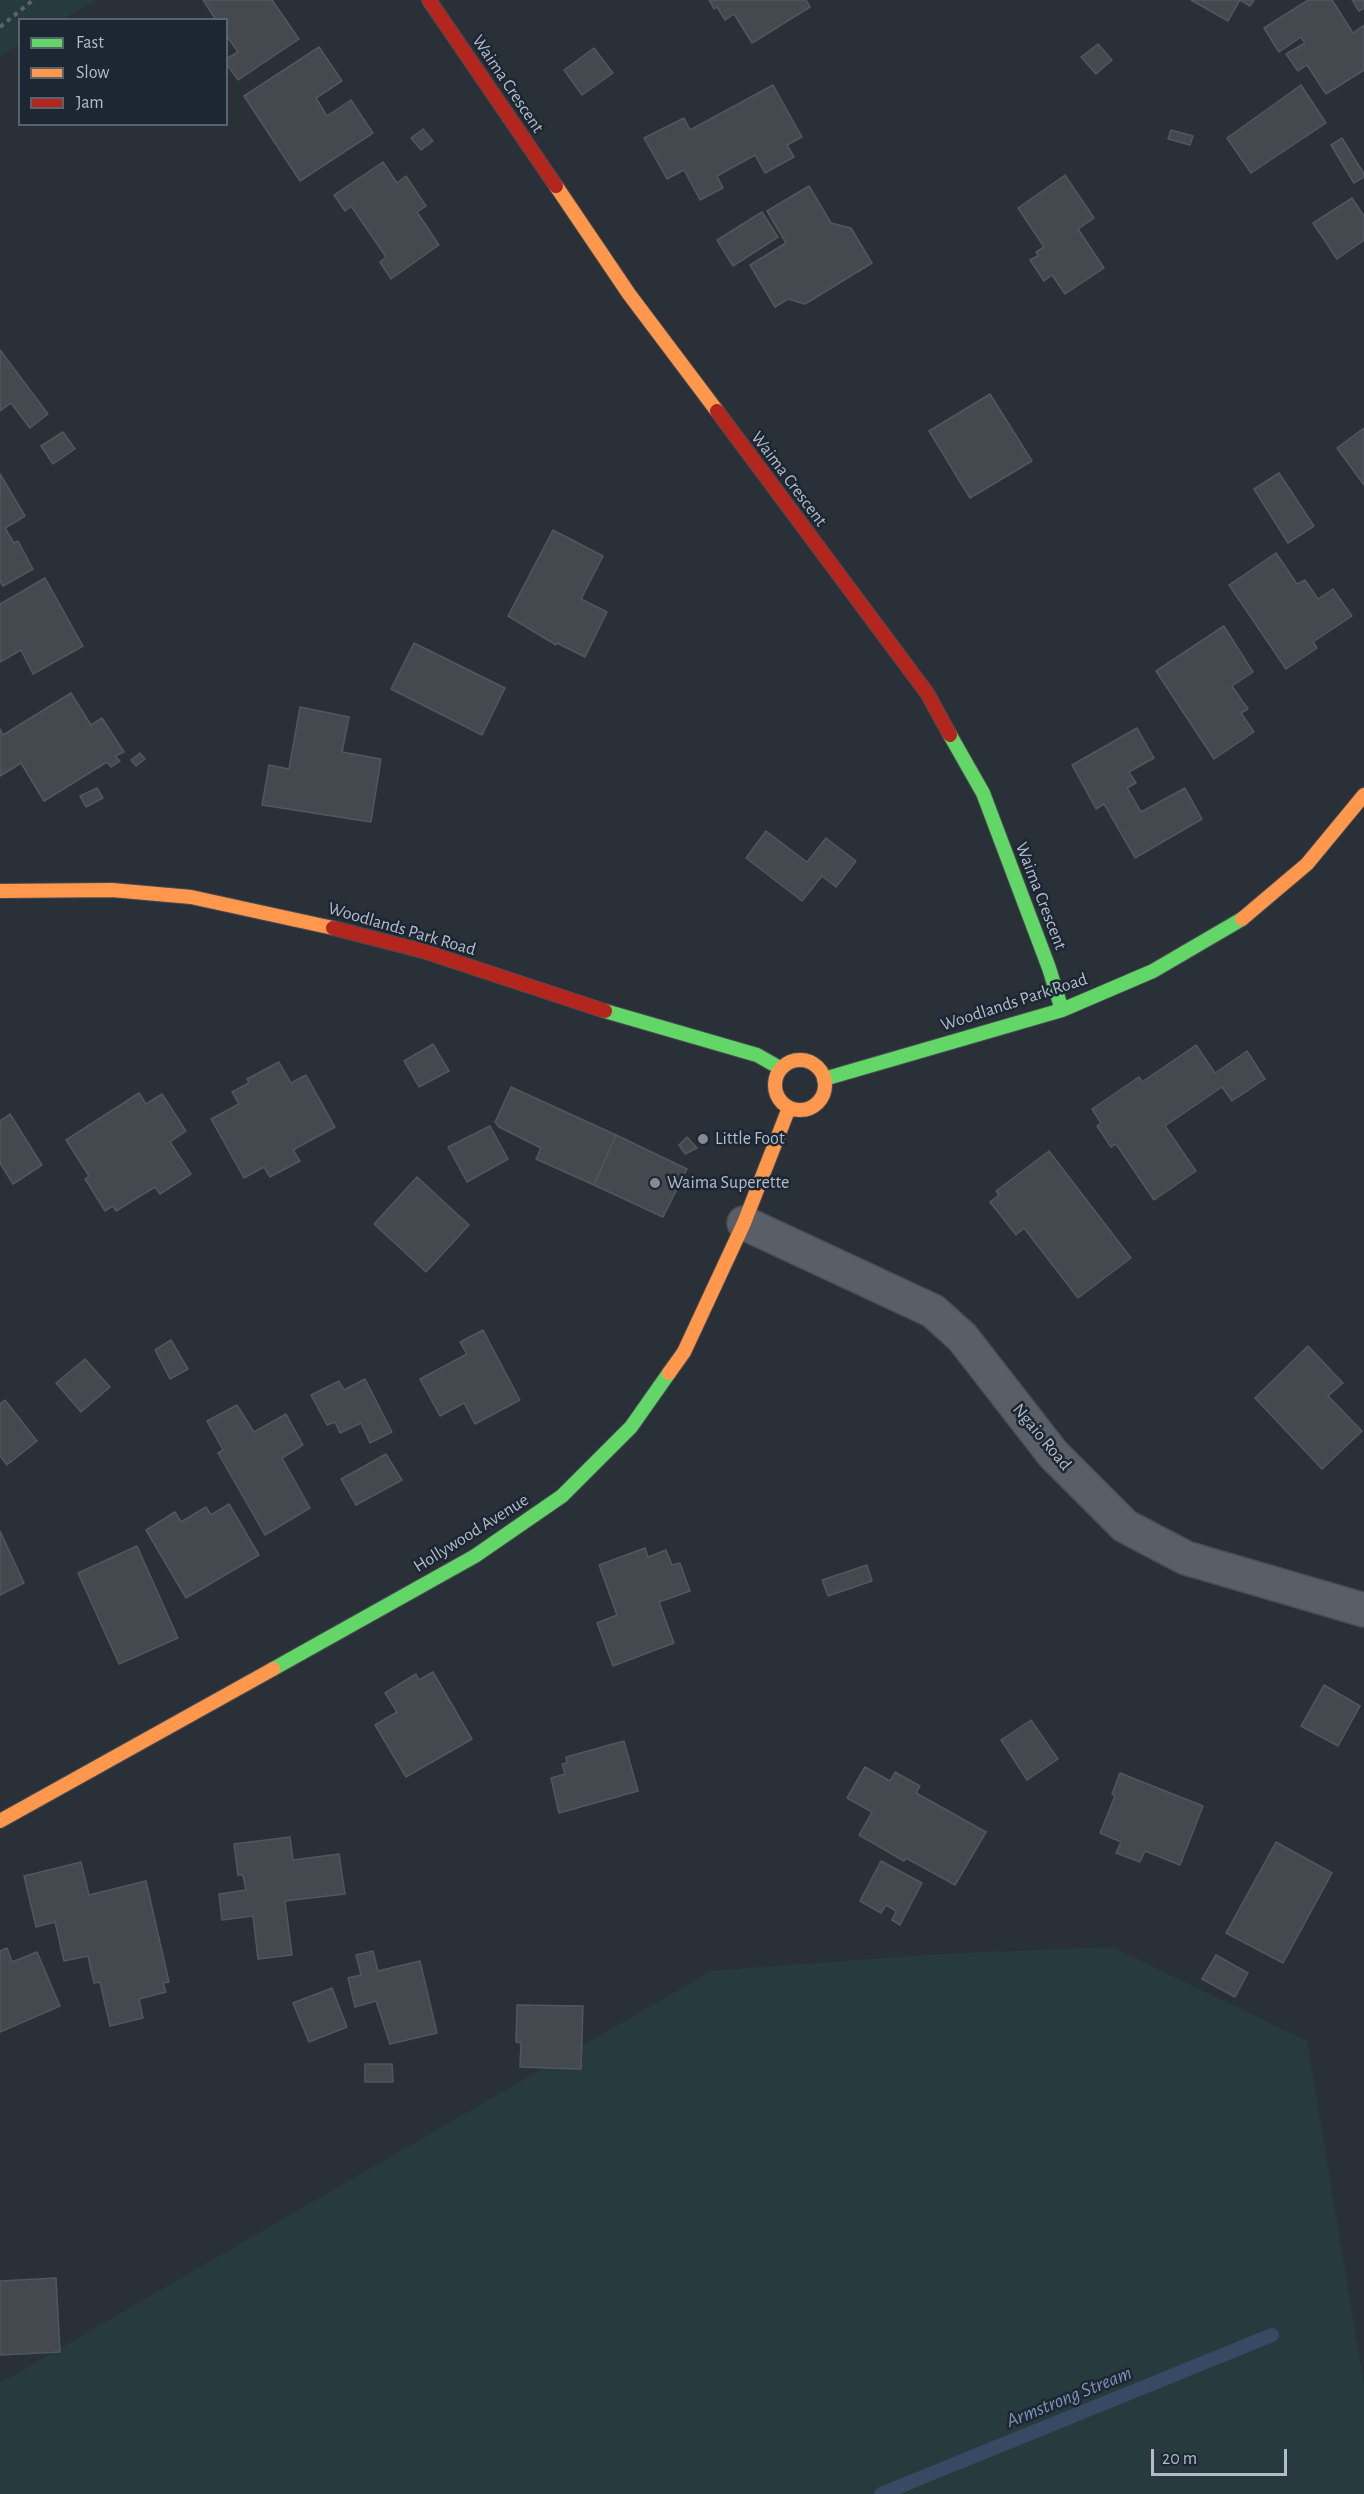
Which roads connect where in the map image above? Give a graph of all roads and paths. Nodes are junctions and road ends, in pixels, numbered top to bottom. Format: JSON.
{"nodes":[{"id":1,"x":33,"y":0,"type":"edge"},
{"id":2,"x":429,"y":0,"type":"edge"},
{"id":3,"x":0,"y":27,"type":"edge"},
{"id":4,"x":1364,"y":795,"type":"edge"},
{"id":5,"x":0,"y":891,"type":"edge"},
{"id":6,"x":1062,"y":1010,"type":"junction"},
{"id":7,"x":780,"y":1068,"type":"junction"},
{"id":8,"x":824,"y":1079,"type":"junction"},
{"id":9,"x":789,"y":1108,"type":"junction"},
{"id":10,"x":744,"y":1223,"type":"junction"},
{"id":11,"x":1364,"y":1610,"type":"edge"},
{"id":12,"x":0,"y":1821,"type":"edge"}],
"edges":[{"from":1,"to":3,"type":"path"},
{"from":2,"to":6,"type":"street","name":"Waima Crescent"},
{"from":4,"to":6,"type":"street","name":"Woodlands Park Road"},
{"from":5,"to":7,"type":"street","name":"Woodlands Park Road"},
{"from":6,"to":8,"type":"street","name":"Woodlands Park Road"},
{"from":7,"to":8,"type":"street"},
{"from":7,"to":9,"type":"street"},
{"from":8,"to":9,"type":"street"},
{"from":9,"to":10,"type":"street","name":"Hollywood Avenue"},
{"from":10,"to":11,"type":"street","name":"Ngaio Road"},
{"from":10,"to":12,"type":"street","name":"Hollywood Avenue"}]}
